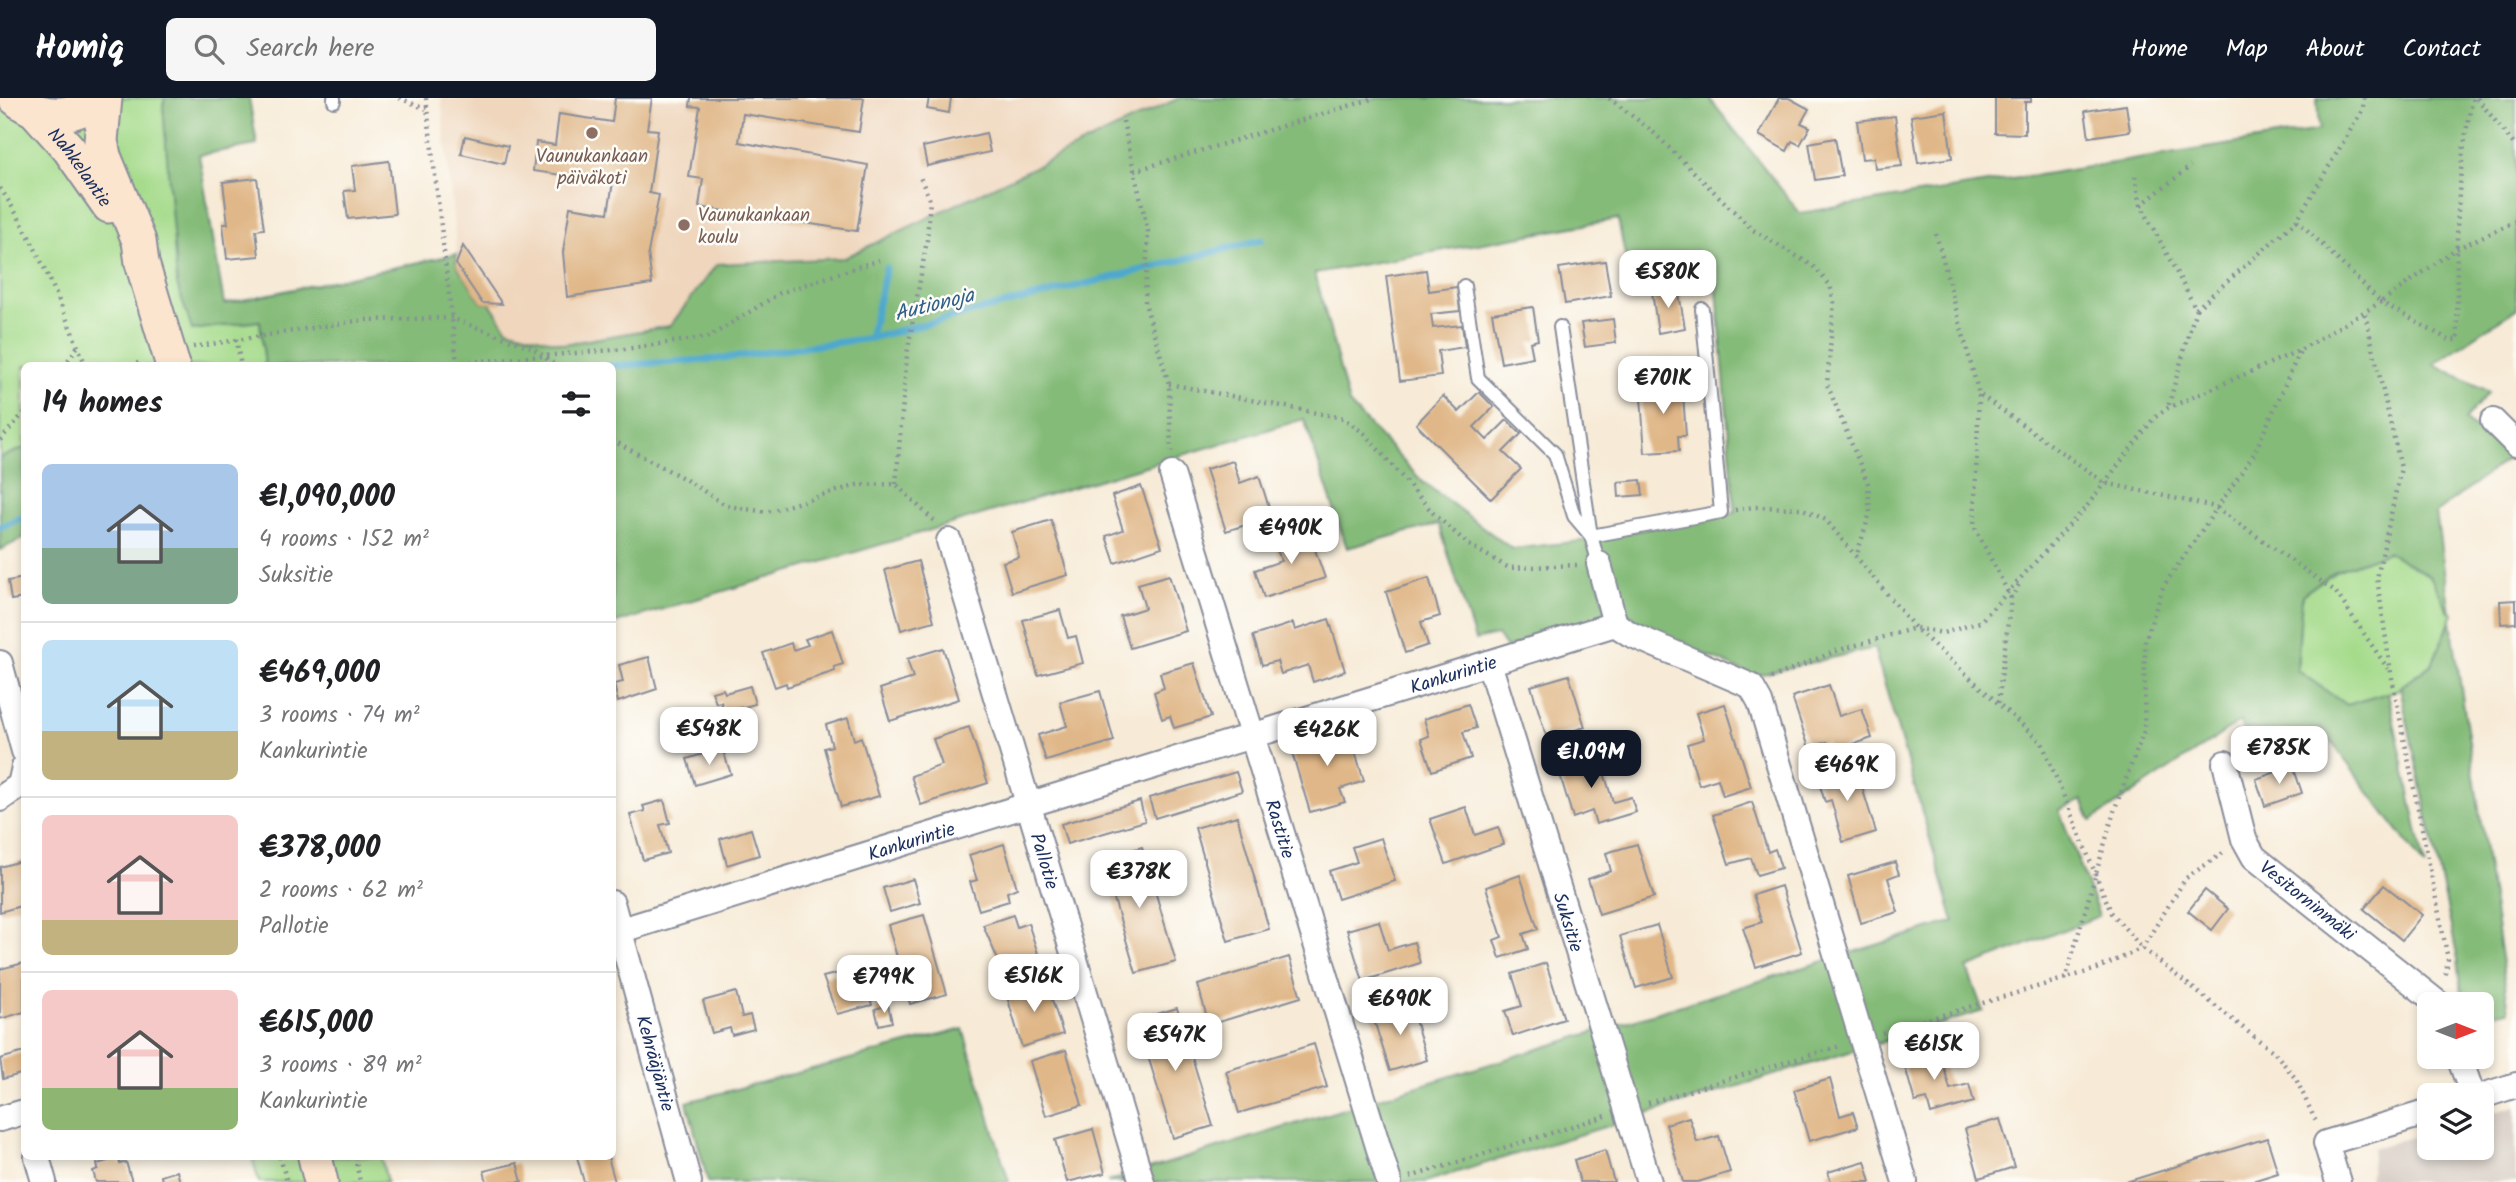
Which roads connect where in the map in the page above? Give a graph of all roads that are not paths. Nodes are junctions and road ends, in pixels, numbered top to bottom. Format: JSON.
{"nodes":[{"id":1,"x":104,"y":98,"type":"edge"},
{"id":2,"x":25,"y":105,"type":"edge"},
{"id":3,"x":142,"y":262,"type":"junction"},
{"id":4,"x":1464,"y":286,"type":"dead end"},
{"id":5,"x":1702,"y":309,"type":"dead end"},
{"id":6,"x":1560,"y":327,"type":"dead end"},
{"id":7,"x":181,"y":357,"type":"edge"},
{"id":8,"x":2493,"y":421,"type":"dead end"},
{"id":9,"x":2516,"y":443,"type":"edge"},
{"id":10,"x":1172,"y":474,"type":"road end"},
{"id":11,"x":1591,"y":536,"type":"junction"},
{"id":12,"x":949,"y":541,"type":"road end"},
{"id":13,"x":1599,"y":564,"type":"joint"},
{"id":14,"x":1615,"y":624,"type":"junction"},
{"id":15,"x":0,"y":663,"type":"edge"},
{"id":16,"x":1489,"y":663,"type":"junction"},
{"id":17,"x":1254,"y":736,"type":"junction"},
{"id":18,"x":21,"y":740,"type":"edge"},
{"id":19,"x":2225,"y":763,"type":"dead end"},
{"id":20,"x":21,"y":780,"type":"edge"},
{"id":21,"x":0,"y":799,"type":"edge"},
{"id":22,"x":1029,"y":806,"type":"junction"},
{"id":23,"x":617,"y":932,"type":"edge"},
{"id":24,"x":2440,"y":992,"type":"edge"},
{"id":25,"x":2516,"y":1085,"type":"edge"},
{"id":26,"x":2494,"y":1092,"type":"edge"},
{"id":27,"x":21,"y":1114,"type":"edge"},
{"id":28,"x":2417,"y":1116,"type":"edge"},
{"id":29,"x":0,"y":1119,"type":"edge"},
{"id":30,"x":38,"y":1160,"type":"edge"},
{"id":31,"x":316,"y":1160,"type":"edge"},
{"id":32,"x":338,"y":1160,"type":"edge"},
{"id":33,"x":44,"y":1182,"type":"edge"},
{"id":34,"x":321,"y":1182,"type":"edge"},
{"id":35,"x":342,"y":1182,"type":"edge"},
{"id":36,"x":689,"y":1182,"type":"edge"},
{"id":37,"x":1142,"y":1182,"type":"edge"},
{"id":38,"x":1389,"y":1182,"type":"edge"},
{"id":39,"x":1649,"y":1182,"type":"edge"},
{"id":40,"x":1905,"y":1182,"type":"edge"},
{"id":41,"x":2338,"y":1182,"type":"edge"}],
"edges":[{"from":1,"to":2,"type":"main road"},
{"from":1,"to":3,"type":"main road","name":"Nahkelantie"},
{"from":2,"to":3,"type":"main road","name":"Nahkelantie"},
{"from":3,"to":7,"type":"main road","name":"Nahkelantie"},
{"from":4,"to":11,"type":"lane"},
{"from":5,"to":11,"type":"lane"},
{"from":6,"to":11,"type":"lane"},
{"from":8,"to":9,"type":"street"},
{"from":10,"to":17,"type":"street","name":"Rastitie"},
{"from":11,"to":13,"type":"lane"},
{"from":12,"to":22,"type":"street","name":"Pallotie"},
{"from":13,"to":14,"type":"street"},
{"from":14,"to":16,"type":"street","name":"Kankurintie"},
{"from":14,"to":40,"type":"street"},
{"from":15,"to":18,"type":"street"},
{"from":16,"to":17,"type":"street","name":"Kankurintie"},
{"from":16,"to":39,"type":"street","name":"Suksitie"},
{"from":17,"to":22,"type":"street","name":"Kankurintie"},
{"from":17,"to":38,"type":"street","name":"Rastitie"},
{"from":19,"to":24,"type":"street","name":"Vesitorninmäki"},
{"from":20,"to":21,"type":"street"},
{"from":22,"to":23,"type":"street","name":"Kankurintie"},
{"from":22,"to":37,"type":"street","name":"Pallotie"},
{"from":23,"to":36,"type":"street","name":"Kehrääjäntie"},
{"from":25,"to":26,"type":"street"},
{"from":27,"to":29,"type":"street"},
{"from":28,"to":41,"type":"street"},
{"from":30,"to":33,"type":"street"},
{"from":31,"to":34,"type":"main road"},
{"from":32,"to":35,"type":"main road"}]}
